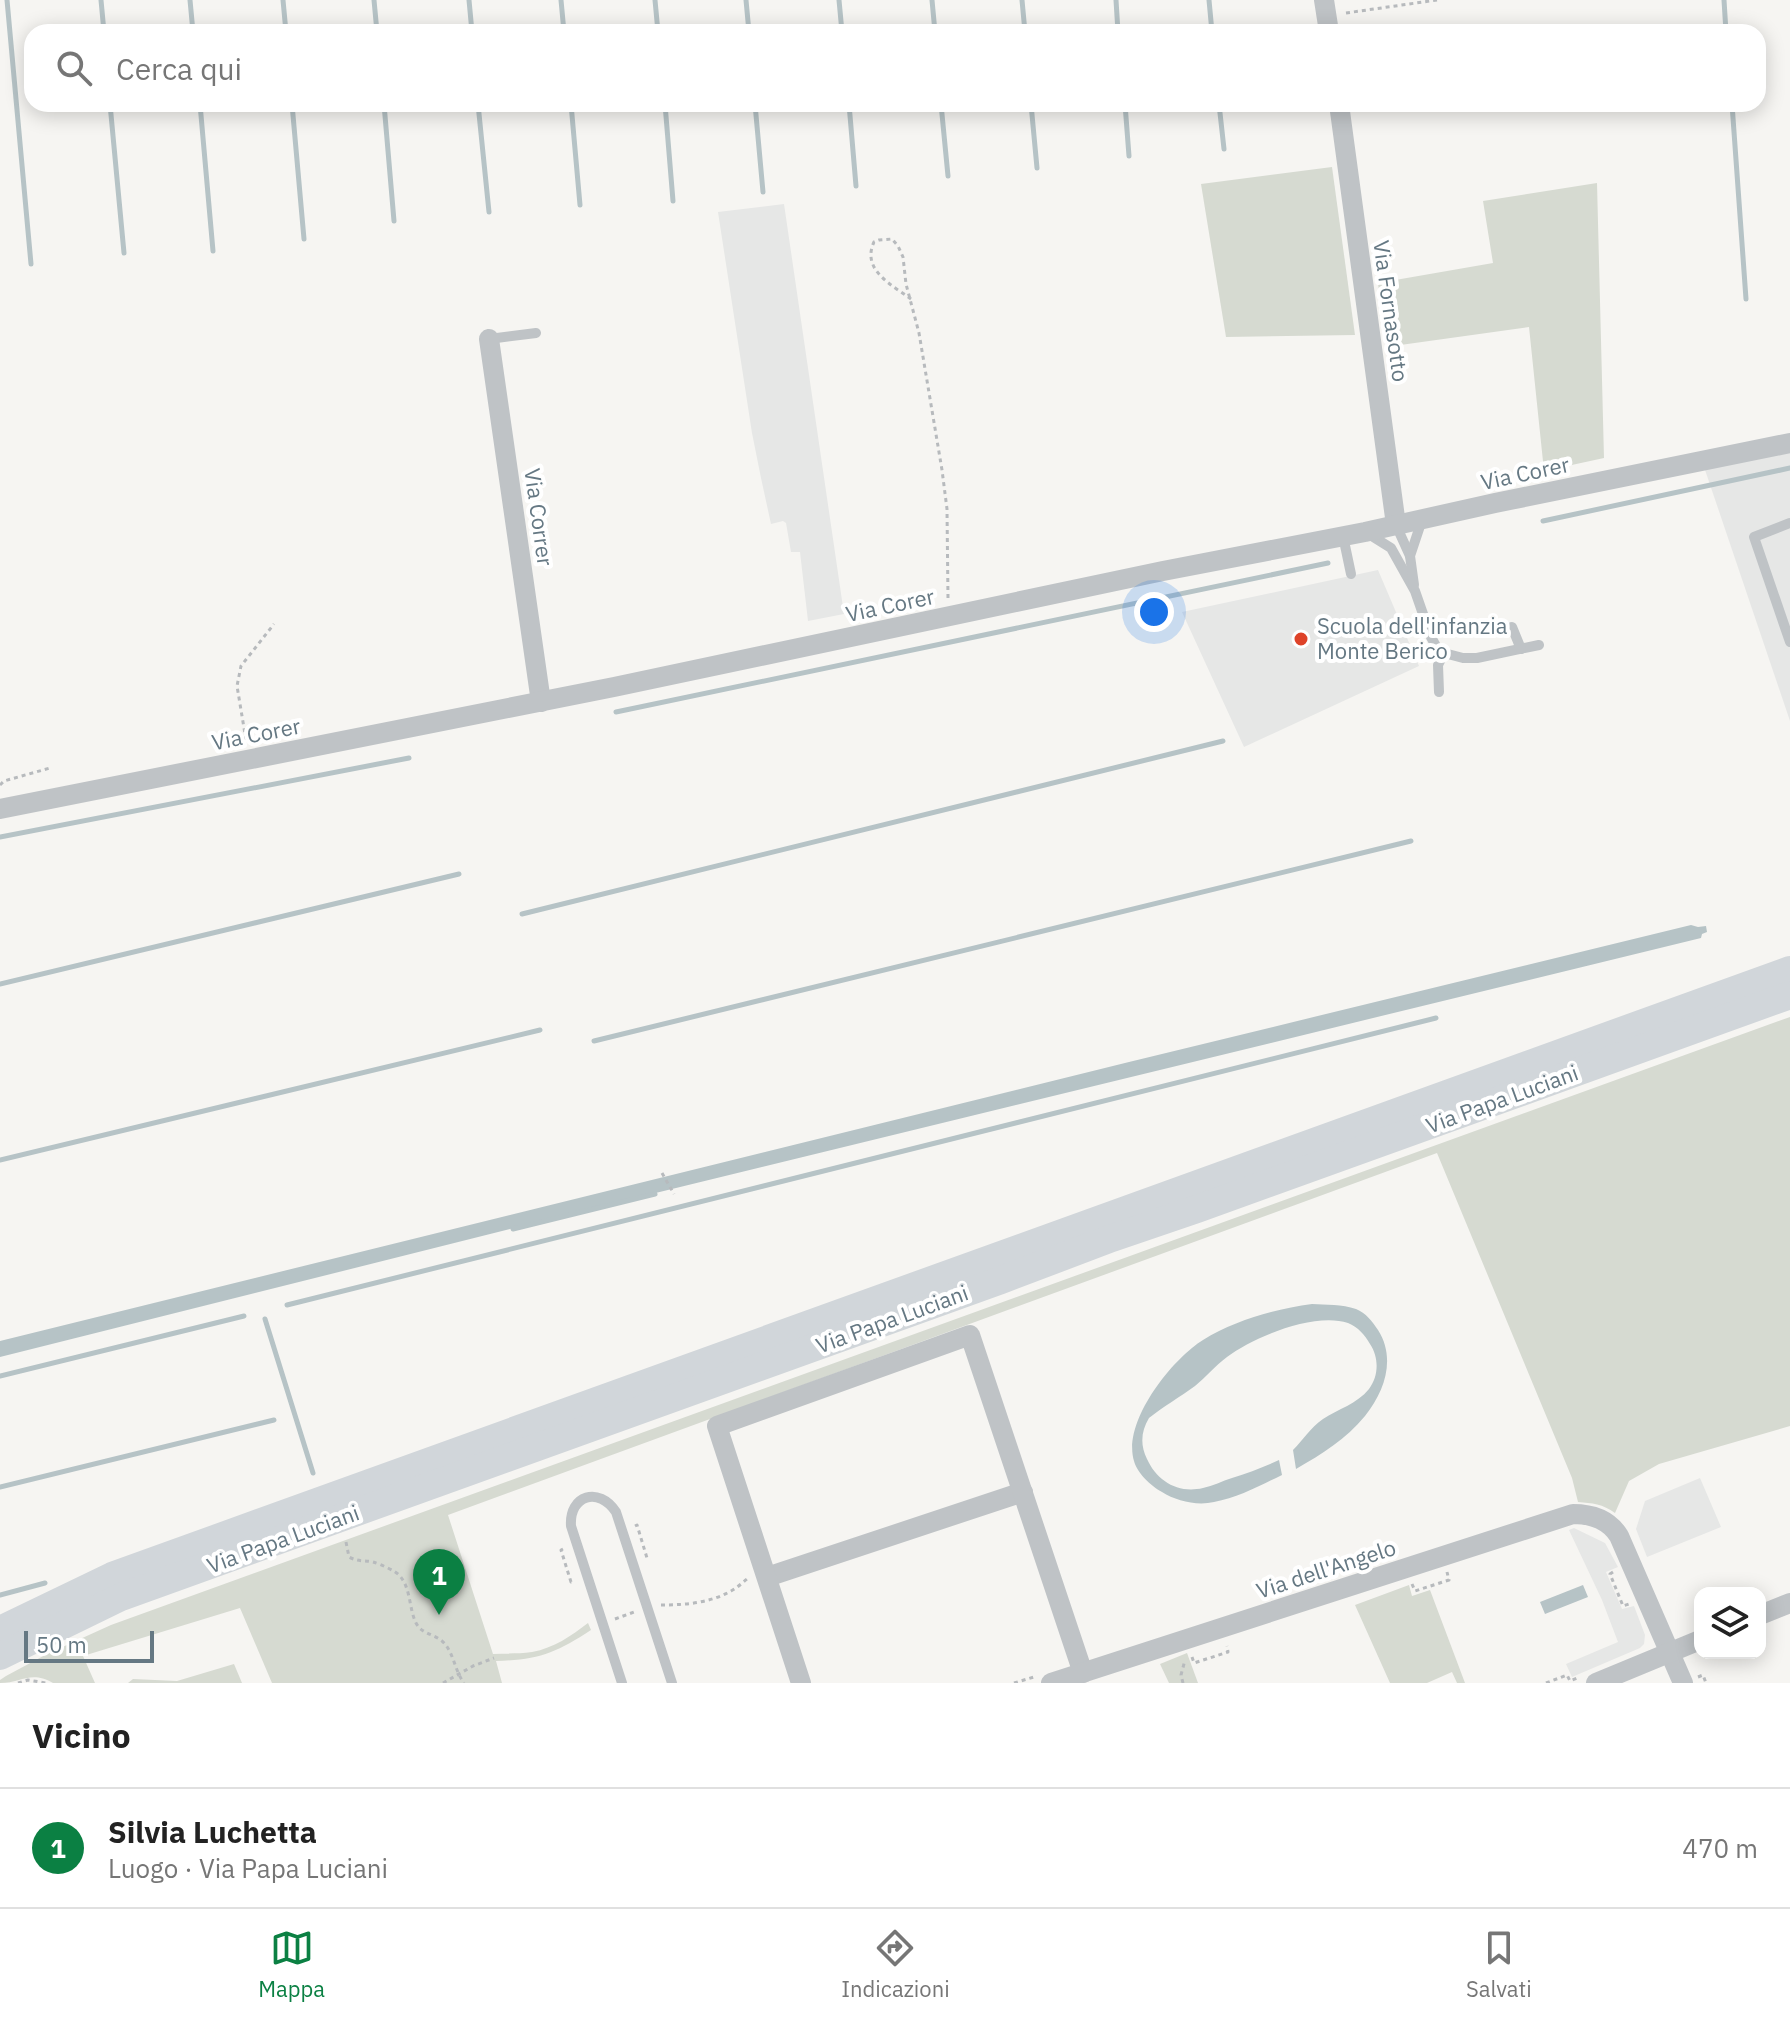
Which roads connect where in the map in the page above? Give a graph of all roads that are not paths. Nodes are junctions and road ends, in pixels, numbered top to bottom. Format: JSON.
{"nodes":[{"id":1,"x":1340,"y":112,"type":"edge"},
{"id":2,"x":536,"y":333,"type":"dead end"},
{"id":3,"x":489,"y":339,"type":"joint"},
{"id":4,"x":1790,"y":443,"type":"edge"},
{"id":5,"x":1422,"y":520,"type":"junction"},
{"id":6,"x":1790,"y":523,"type":"edge"},
{"id":7,"x":1396,"y":525,"type":"junction"},
{"id":8,"x":1365,"y":532,"type":"junction"},
{"id":9,"x":1343,"y":536,"type":"junction"},
{"id":10,"x":1391,"y":548,"type":"junction"},
{"id":11,"x":1410,"y":556,"type":"junction"},
{"id":12,"x":1351,"y":574,"type":"dead end"},
{"id":13,"x":1415,"y":591,"type":"junction"},
{"id":14,"x":1512,"y":627,"type":"dead end"},
{"id":15,"x":1790,"y":642,"type":"edge"},
{"id":16,"x":1539,"y":645,"type":"dead end"},
{"id":17,"x":1521,"y":649,"type":"junction"},
{"id":18,"x":1444,"y":653,"type":"junction"},
{"id":19,"x":1439,"y":692,"type":"dead end"},
{"id":20,"x":541,"y":702,"type":"junction"},
{"id":21,"x":0,"y":809,"type":"edge"},
{"id":22,"x":1790,"y":970,"type":"edge"},
{"id":23,"x":1790,"y":995,"type":"edge"},
{"id":24,"x":1023,"y":1492,"type":"junction"},
{"id":25,"x":766,"y":1574,"type":"junction"},
{"id":26,"x":1790,"y":1603,"type":"edge"},
{"id":27,"x":1766,"y":1613,"type":"edge"},
{"id":28,"x":0,"y":1630,"type":"edge"},
{"id":29,"x":1694,"y":1643,"type":"edge"},
{"id":30,"x":1670,"y":1653,"type":"junction"},
{"id":31,"x":0,"y":1656,"type":"edge"},
{"id":32,"x":1083,"y":1673,"type":"junction"},
{"id":33,"x":622,"y":1683,"type":"edge"},
{"id":34,"x":672,"y":1683,"type":"edge"},
{"id":35,"x":801,"y":1683,"type":"edge"},
{"id":36,"x":1051,"y":1683,"type":"edge"},
{"id":37,"x":1596,"y":1683,"type":"edge"},
{"id":38,"x":1683,"y":1683,"type":"edge"}],
"edges":[{"from":1,"to":7,"type":"street","name":"Via Fornasotto"},
{"from":2,"to":3,"type":"lane"},
{"from":3,"to":20,"type":"street","name":"Via Correr"},
{"from":4,"to":5,"type":"street","name":"Via Corer"},
{"from":5,"to":7,"type":"street","name":"Via Corer"},
{"from":5,"to":11,"type":"lane"},
{"from":6,"to":15,"type":"lane"},
{"from":7,"to":8,"type":"street","name":"Via Corer"},
{"from":7,"to":10,"type":"lane"},
{"from":7,"to":11,"type":"lane"},
{"from":8,"to":9,"type":"street","name":"Via Corer"},
{"from":8,"to":10,"type":"lane"},
{"from":9,"to":12,"type":"lane"},
{"from":9,"to":20,"type":"street","name":"Via Corer"},
{"from":10,"to":13,"type":"lane"},
{"from":11,"to":13,"type":"lane"},
{"from":13,"to":18,"type":"lane"},
{"from":14,"to":17,"type":"lane"},
{"from":16,"to":17,"type":"lane"},
{"from":17,"to":18,"type":"lane"},
{"from":18,"to":19,"type":"lane"},
{"from":20,"to":21,"type":"street","name":"Via Corer"},
{"from":22,"to":28,"type":"main road","name":"Via Papa Luciani"},
{"from":23,"to":31,"type":"main road","name":"Via Papa Luciani"},
{"from":24,"to":25,"type":"street"},
{"from":24,"to":25,"type":"street"},
{"from":24,"to":32,"type":"street"},
{"from":25,"to":35,"type":"street"},
{"from":26,"to":27,"type":"street"},
{"from":29,"to":30,"type":"street"},
{"from":30,"to":32,"type":"street","name":"Via dell'Angelo"},
{"from":30,"to":37,"type":"street"},
{"from":30,"to":38,"type":"street"},
{"from":32,"to":36,"type":"street","name":"Via dell'Angelo"},
{"from":33,"to":34,"type":"lane"}]}
